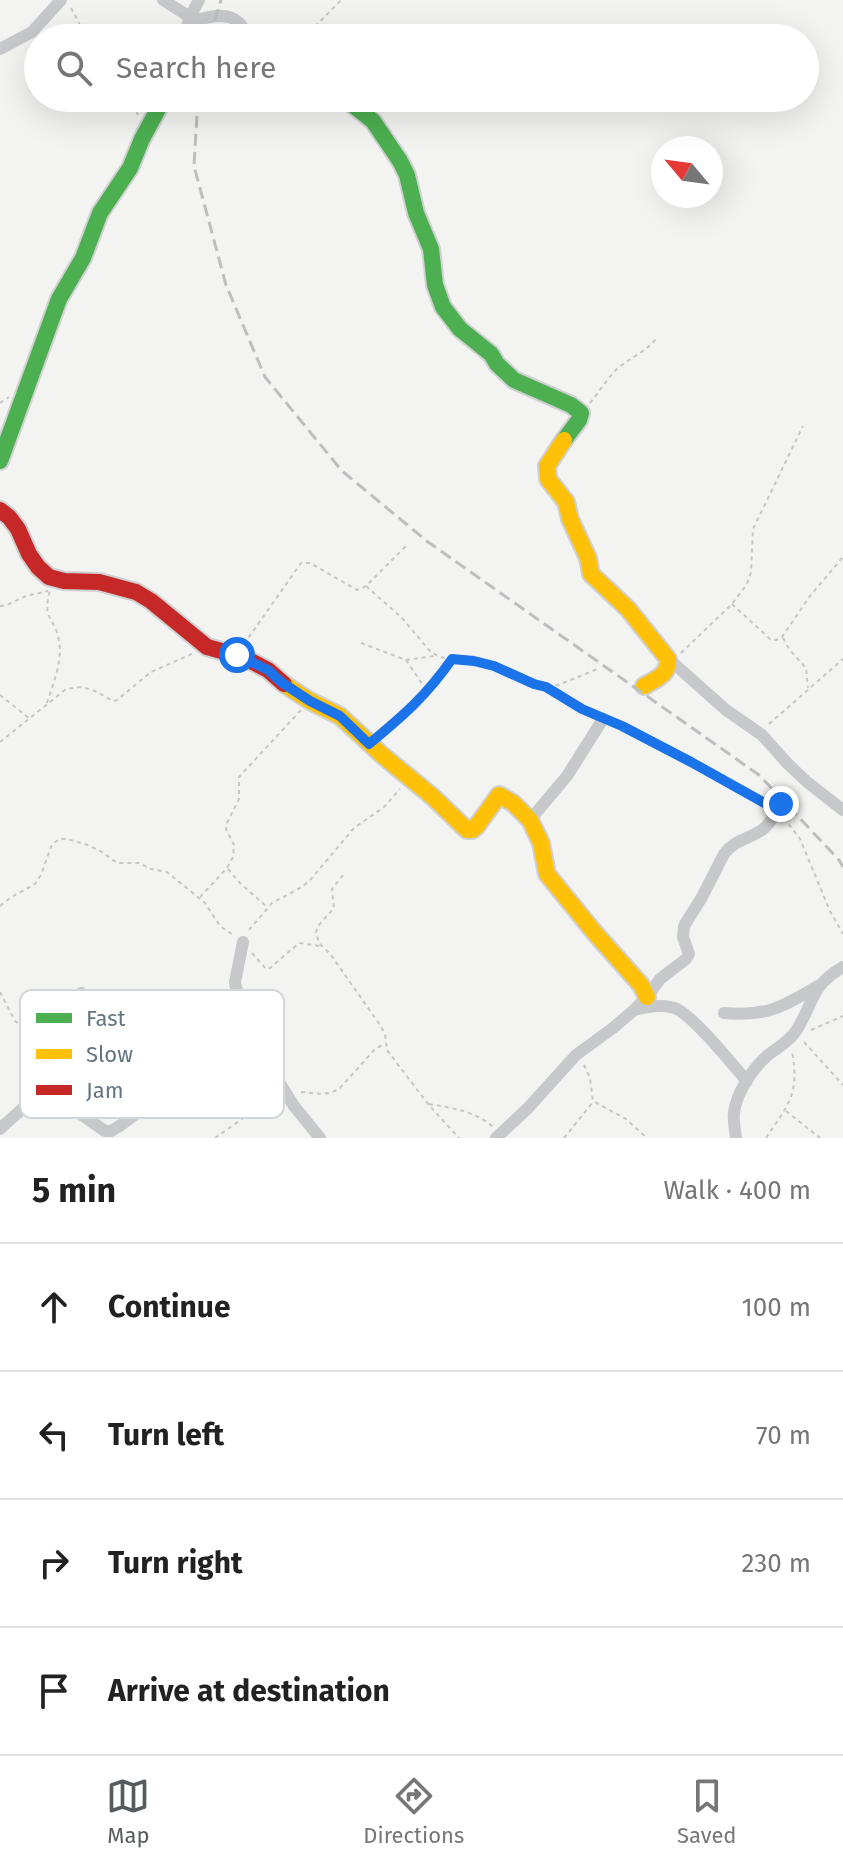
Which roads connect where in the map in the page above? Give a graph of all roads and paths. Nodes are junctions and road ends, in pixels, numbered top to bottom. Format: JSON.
{"nodes":[{"id":1,"x":163,"y":0,"type":"edge"},
{"id":2,"x":199,"y":0,"type":"edge"},
{"id":3,"x":341,"y":0,"type":"edge"},
{"id":4,"x":65,"y":2,"type":"edge"},
{"id":5,"x":189,"y":20,"type":"junction"},
{"id":6,"x":41,"y":24,"type":"edge"},
{"id":7,"x":78,"y":24,"type":"edge"},
{"id":8,"x":188,"y":24,"type":"edge"},
{"id":9,"x":240,"y":24,"type":"edge"},
{"id":10,"x":318,"y":24,"type":"edge"},
{"id":11,"x":24,"y":36,"type":"edge"},
{"id":12,"x":0,"y":49,"type":"edge"},
{"id":13,"x":137,"y":112,"type":"edge"},
{"id":14,"x":157,"y":112,"type":"edge"},
{"id":15,"x":362,"y":112,"type":"edge"},
{"id":16,"x":147,"y":131,"type":"junction"},
{"id":17,"x":656,"y":339,"type":"dead end"},
{"id":18,"x":581,"y":413,"type":"junction"},
{"id":19,"x":803,"y":426,"type":"dead end"},
{"id":20,"x":0,"y":461,"type":"edge"},
{"id":21,"x":0,"y":510,"type":"edge"},
{"id":22,"x":407,"y":545,"type":"dead end"},
{"id":23,"x":843,"y":557,"type":"edge"},
{"id":24,"x":49,"y":584,"type":"junction"},
{"id":25,"x":366,"y":586,"type":"junction"},
{"id":26,"x":732,"y":604,"type":"junction"},
{"id":27,"x":0,"y":606,"type":"edge"},
{"id":28,"x":782,"y":637,"type":"junction"},
{"id":29,"x":361,"y":643,"type":"dead end"},
{"id":30,"x":207,"y":647,"type":"junction"},
{"id":31,"x":237,"y":655,"type":"junction"},
{"id":32,"x":435,"y":656,"type":"junction"},
{"id":33,"x":452,"y":659,"type":"junction"},
{"id":34,"x":843,"y":659,"type":"edge"},
{"id":35,"x":406,"y":660,"type":"junction"},
{"id":36,"x":672,"y":662,"type":"joint"},
{"id":37,"x":600,"y":668,"type":"dead end"},
{"id":38,"x":558,"y":685,"type":"junction"},
{"id":39,"x":644,"y":686,"type":"dead end"},
{"id":40,"x":546,"y":687,"type":"junction"},
{"id":41,"x":808,"y":689,"type":"junction"},
{"id":42,"x":428,"y":692,"type":"junction"},
{"id":43,"x":0,"y":695,"type":"edge"},
{"id":44,"x":559,"y":696,"type":"junction"},
{"id":45,"x":310,"y":701,"type":"junction"},
{"id":46,"x":47,"y":705,"type":"junction"},
{"id":47,"x":30,"y":719,"type":"junction"},
{"id":48,"x":603,"y":719,"type":"junction"},
{"id":49,"x":760,"y":733,"type":"junction"},
{"id":50,"x":0,"y":742,"type":"edge"},
{"id":51,"x":369,"y":744,"type":"junction"},
{"id":52,"x":408,"y":778,"type":"junction"},
{"id":53,"x":779,"y":807,"type":"junction"},
{"id":54,"x":843,"y":810,"type":"edge"},
{"id":55,"x":530,"y":820,"type":"junction"},
{"id":56,"x":227,"y":868,"type":"junction"},
{"id":57,"x":343,"y":875,"type":"dead end"},
{"id":58,"x":200,"y":898,"type":"junction"},
{"id":59,"x":0,"y":906,"type":"edge"},
{"id":60,"x":268,"y":907,"type":"junction"},
{"id":61,"x":843,"y":934,"type":"edge"},
{"id":62,"x":241,"y":941,"type":"junction"},
{"id":63,"x":320,"y":946,"type":"junction"},
{"id":64,"x":843,"y":967,"type":"edge"},
{"id":65,"x":820,"y":984,"type":"junction"},
{"id":66,"x":235,"y":990,"type":"edge"},
{"id":67,"x":0,"y":992,"type":"edge"},
{"id":68,"x":647,"y":997,"type":"junction"},
{"id":69,"x":634,"y":1010,"type":"junction"},
{"id":70,"x":724,"y":1013,"type":"dead end"},
{"id":71,"x":843,"y":1016,"type":"edge"},
{"id":72,"x":20,"y":1025,"type":"edge"},
{"id":73,"x":795,"y":1036,"type":"junction"},
{"id":74,"x":386,"y":1043,"type":"junction"},
{"id":75,"x":576,"y":1055,"type":"junction"},
{"id":76,"x":747,"y":1081,"type":"junction"},
{"id":77,"x":843,"y":1085,"type":"edge"},
{"id":78,"x":284,"y":1090,"type":"edge"},
{"id":79,"x":286,"y":1093,"type":"junction"},
{"id":80,"x":593,"y":1101,"type":"junction"},
{"id":81,"x":428,"y":1104,"type":"junction"},
{"id":82,"x":20,"y":1110,"type":"edge"},
{"id":83,"x":785,"y":1110,"type":"junction"},
{"id":84,"x":85,"y":1118,"type":"edge"},
{"id":85,"x":129,"y":1118,"type":"edge"},
{"id":86,"x":246,"y":1118,"type":"edge"},
{"id":87,"x":0,"y":1129,"type":"edge"},
{"id":88,"x":501,"y":1137,"type":"edge"},
{"id":89,"x":215,"y":1138,"type":"edge"},
{"id":90,"x":320,"y":1138,"type":"edge"},
{"id":91,"x":459,"y":1138,"type":"edge"},
{"id":92,"x":564,"y":1138,"type":"edge"},
{"id":93,"x":647,"y":1138,"type":"edge"},
{"id":94,"x":736,"y":1138,"type":"edge"},
{"id":95,"x":766,"y":1138,"type":"edge"},
{"id":96,"x":820,"y":1138,"type":"edge"}],
"edges":[{"from":1,"to":5,"type":"street"},
{"from":2,"to":5,"type":"street"},
{"from":3,"to":10,"type":"path"},
{"from":4,"to":6,"type":"street"},
{"from":4,"to":7,"type":"path"},
{"from":5,"to":8,"type":"street"},
{"from":5,"to":9,"type":"street"},
{"from":11,"to":12,"type":"street"},
{"from":13,"to":16,"type":"path"},
{"from":14,"to":16,"type":"street"},
{"from":15,"to":18,"type":"street"},
{"from":16,"to":20,"type":"street"},
{"from":17,"to":18,"type":"path"},
{"from":18,"to":39,"type":"street"},
{"from":19,"to":26,"type":"path"},
{"from":21,"to":24,"type":"street"},
{"from":22,"to":25,"type":"path"},
{"from":23,"to":28,"type":"path"},
{"from":24,"to":27,"type":"path"},
{"from":24,"to":30,"type":"street"},
{"from":24,"to":46,"type":"path"},
{"from":25,"to":31,"type":"path"},
{"from":25,"to":32,"type":"path"},
{"from":26,"to":28,"type":"path"},
{"from":26,"to":36,"type":"path"},
{"from":28,"to":41,"type":"path"},
{"from":29,"to":35,"type":"path"},
{"from":30,"to":31,"type":"street"},
{"from":30,"to":46,"type":"path"},
{"from":31,"to":45,"type":"street"},
{"from":32,"to":33,"type":"path"},
{"from":32,"to":35,"type":"path"},
{"from":33,"to":40,"type":"path"},
{"from":33,"to":42,"type":"path"},
{"from":34,"to":41,"type":"path"},
{"from":35,"to":42,"type":"path"},
{"from":36,"to":49,"type":"street"},
{"from":37,"to":38,"type":"path"},
{"from":38,"to":40,"type":"path"},
{"from":38,"to":44,"type":"path"},
{"from":40,"to":44,"type":"path"},
{"from":41,"to":49,"type":"path"},
{"from":42,"to":51,"type":"path"},
{"from":43,"to":47,"type":"path"},
{"from":44,"to":48,"type":"path"},
{"from":45,"to":51,"type":"street"},
{"from":45,"to":56,"type":"path"},
{"from":46,"to":47,"type":"path"},
{"from":47,"to":50,"type":"path"},
{"from":48,"to":53,"type":"path"},
{"from":48,"to":55,"type":"street"},
{"from":49,"to":54,"type":"street"},
{"from":51,"to":52,"type":"street"},
{"from":52,"to":55,"type":"street"},
{"from":52,"to":60,"type":"path"},
{"from":53,"to":61,"type":"path"},
{"from":53,"to":68,"type":"street"},
{"from":55,"to":68,"type":"street"},
{"from":56,"to":58,"type":"path"},
{"from":56,"to":60,"type":"path"},
{"from":57,"to":63,"type":"path"},
{"from":58,"to":59,"type":"path"},
{"from":58,"to":62,"type":"path"},
{"from":60,"to":62,"type":"path"},
{"from":62,"to":63,"type":"path"},
{"from":62,"to":66,"type":"street"},
{"from":63,"to":74,"type":"path"},
{"from":64,"to":65,"type":"street"},
{"from":65,"to":70,"type":"street"},
{"from":65,"to":73,"type":"street"},
{"from":67,"to":72,"type":"path"},
{"from":68,"to":69,"type":"street"},
{"from":69,"to":75,"type":"street"},
{"from":69,"to":76,"type":"street"},
{"from":71,"to":73,"type":"path"},
{"from":73,"to":76,"type":"street"},
{"from":73,"to":77,"type":"path"},
{"from":73,"to":83,"type":"path"},
{"from":74,"to":79,"type":"path"},
{"from":74,"to":81,"type":"path"},
{"from":75,"to":80,"type":"path"},
{"from":75,"to":88,"type":"street"},
{"from":76,"to":94,"type":"street"},
{"from":78,"to":79,"type":"street"},
{"from":79,"to":90,"type":"street"},
{"from":80,"to":92,"type":"path"},
{"from":80,"to":93,"type":"path"},
{"from":81,"to":88,"type":"path"},
{"from":81,"to":91,"type":"path"},
{"from":82,"to":87,"type":"street"},
{"from":83,"to":95,"type":"path"},
{"from":83,"to":96,"type":"path"},
{"from":84,"to":85,"type":"street"},
{"from":86,"to":89,"type":"path"}]}
